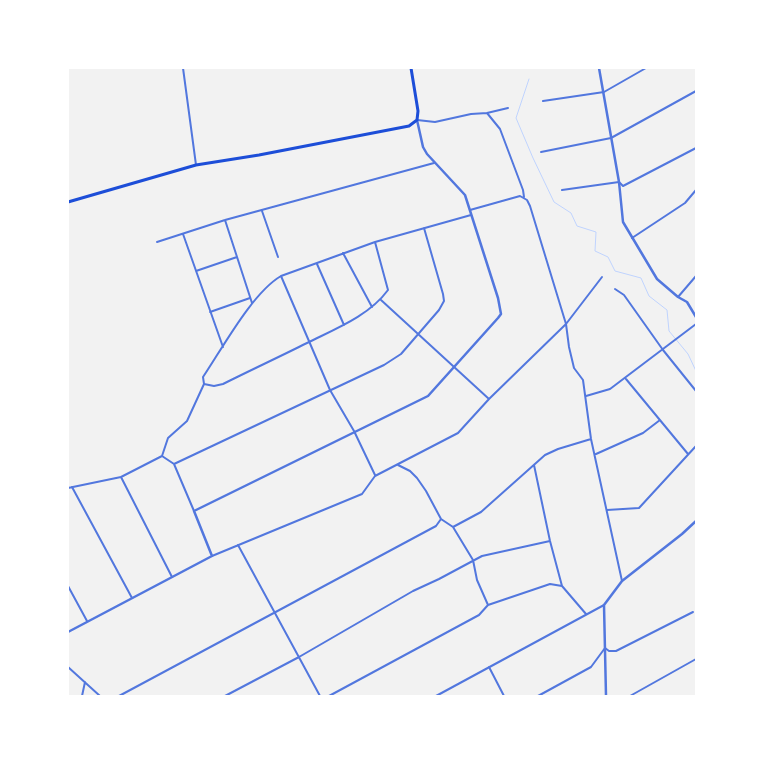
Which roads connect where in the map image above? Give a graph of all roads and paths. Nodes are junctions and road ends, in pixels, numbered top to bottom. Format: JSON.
{"nodes":[{"id":1,"x":183,"y":68,"type":"edge"},
{"id":2,"x":411,"y":68,"type":"edge"},
{"id":3,"x":599,"y":68,"type":"edge"},
{"id":4,"x":646,"y":68,"type":"edge"},
{"id":5,"x":696,"y":91,"type":"edge"},
{"id":6,"x":604,"y":92,"type":"junction"},
{"id":7,"x":543,"y":101,"type":"dead end"},
{"id":8,"x":508,"y":108,"type":"dead end"},
{"id":9,"x":487,"y":114,"type":"junction"},
{"id":10,"x":417,"y":120,"type":"junction"},
{"id":11,"x":611,"y":138,"type":"junction"},
{"id":12,"x":696,"y":148,"type":"edge"},
{"id":13,"x":541,"y":152,"type":"dead end"},
{"id":14,"x":434,"y":164,"type":"junction"},
{"id":15,"x":196,"y":166,"type":"junction"},
{"id":16,"x":619,"y":182,"type":"junction"},
{"id":17,"x":562,"y":190,"type":"dead end"},
{"id":18,"x":696,"y":190,"type":"edge"},
{"id":19,"x":524,"y":197,"type":"junction"},
{"id":20,"x":68,"y":202,"type":"edge"},
{"id":21,"x":470,"y":210,"type":"junction"},
{"id":22,"x":262,"y":211,"type":"junction"},
{"id":23,"x":471,"y":214,"type":"junction"},
{"id":24,"x":225,"y":220,"type":"junction"},
{"id":25,"x":424,"y":228,"type":"junction"},
{"id":26,"x":182,"y":234,"type":"junction"},
{"id":27,"x":632,"y":238,"type":"junction"},
{"id":28,"x":157,"y":242,"type":"dead end"},
{"id":29,"x":375,"y":242,"type":"junction"},
{"id":30,"x":344,"y":253,"type":"junction"},
{"id":31,"x":237,"y":257,"type":"junction"},
{"id":32,"x":278,"y":257,"type":"dead end"},
{"id":33,"x":316,"y":264,"type":"junction"},
{"id":34,"x":196,"y":271,"type":"junction"},
{"id":35,"x":281,"y":276,"type":"junction"},
{"id":36,"x":696,"y":276,"type":"edge"},
{"id":37,"x":602,"y":277,"type":"dead end"},
{"id":38,"x":615,"y":289,"type":"dead end"},
{"id":39,"x":678,"y":297,"type":"junction"},
{"id":40,"x":251,"y":298,"type":"junction"},
{"id":41,"x":381,"y":300,"type":"junction"},
{"id":42,"x":252,"y":304,"type":"junction"},
{"id":43,"x":372,"y":307,"type":"junction"},
{"id":44,"x":210,"y":312,"type":"junction"},
{"id":45,"x":696,"y":317,"type":"edge"},
{"id":46,"x":566,"y":324,"type":"junction"},
{"id":47,"x":696,"y":324,"type":"edge"},
{"id":48,"x":344,"y":325,"type":"junction"},
{"id":49,"x":418,"y":334,"type":"junction"},
{"id":50,"x":309,"y":342,"type":"junction"},
{"id":51,"x":223,"y":347,"type":"junction"},
{"id":52,"x":663,"y":350,"type":"junction"},
{"id":53,"x":455,"y":368,"type":"junction"},
{"id":54,"x":625,"y":379,"type":"junction"},
{"id":55,"x":204,"y":384,"type":"junction"},
{"id":56,"x":330,"y":390,"type":"junction"},
{"id":57,"x":696,"y":391,"type":"edge"},
{"id":58,"x":586,"y":396,"type":"junction"},
{"id":59,"x":489,"y":399,"type":"junction"},
{"id":60,"x":660,"y":420,"type":"junction"},
{"id":61,"x":354,"y":431,"type":"junction"},
{"id":62,"x":592,"y":439,"type":"junction"},
{"id":63,"x":696,"y":446,"type":"edge"},
{"id":64,"x":596,"y":454,"type":"junction"},
{"id":65,"x":688,"y":454,"type":"junction"},
{"id":66,"x":162,"y":456,"type":"junction"},
{"id":67,"x":174,"y":464,"type":"junction"},
{"id":68,"x":398,"y":465,"type":"junction"},
{"id":69,"x":534,"y":465,"type":"junction"},
{"id":70,"x":375,"y":476,"type":"junction"},
{"id":71,"x":121,"y":477,"type":"junction"},
{"id":72,"x":72,"y":487,"type":"junction"},
{"id":73,"x":68,"y":488,"type":"edge"},
{"id":74,"x":607,"y":510,"type":"junction"},
{"id":75,"x":194,"y":511,"type":"junction"},
{"id":76,"x":441,"y":519,"type":"junction"},
{"id":77,"x":696,"y":521,"type":"edge"},
{"id":78,"x":453,"y":527,"type":"junction"},
{"id":79,"x":550,"y":541,"type":"junction"},
{"id":80,"x":238,"y":545,"type":"junction"},
{"id":81,"x":212,"y":556,"type":"junction"},
{"id":82,"x":473,"y":560,"type":"junction"},
{"id":83,"x":172,"y":577,"type":"junction"},
{"id":84,"x":622,"y":581,"type":"junction"},
{"id":85,"x":68,"y":586,"type":"edge"},
{"id":86,"x":562,"y":586,"type":"junction"},
{"id":87,"x":132,"y":598,"type":"junction"},
{"id":88,"x":488,"y":605,"type":"junction"},
{"id":89,"x":604,"y":605,"type":"junction"},
{"id":90,"x":693,"y":612,"type":"dead end"},
{"id":91,"x":274,"y":613,"type":"junction"},
{"id":92,"x":586,"y":614,"type":"junction"},
{"id":93,"x":87,"y":621,"type":"junction"},
{"id":94,"x":68,"y":632,"type":"edge"},
{"id":95,"x":606,"y":648,"type":"junction"},
{"id":96,"x":299,"y":657,"type":"junction"},
{"id":97,"x":696,"y":659,"type":"edge"},
{"id":98,"x":68,"y":667,"type":"edge"},
{"id":99,"x":489,"y":667,"type":"junction"},
{"id":100,"x":85,"y":681,"type":"junction"},
{"id":101,"x":82,"y":696,"type":"edge"},
{"id":102,"x":100,"y":696,"type":"edge"},
{"id":103,"x":119,"y":696,"type":"edge"},
{"id":104,"x":225,"y":696,"type":"edge"},
{"id":105,"x":320,"y":696,"type":"edge"},
{"id":106,"x":329,"y":696,"type":"edge"},
{"id":107,"x":436,"y":696,"type":"edge"},
{"id":108,"x":504,"y":696,"type":"edge"},
{"id":109,"x":538,"y":696,"type":"edge"},
{"id":110,"x":606,"y":696,"type":"edge"},
{"id":111,"x":630,"y":696,"type":"edge"}],
"edges":[{"from":1,"to":15,"type":"street"},
{"from":2,"to":10,"type":"main road"},
{"from":3,"to":6,"type":"street"},
{"from":4,"to":6,"type":"street"},
{"from":5,"to":11,"type":"street"},
{"from":6,"to":7,"type":"street"},
{"from":6,"to":11,"type":"street"},
{"from":8,"to":9,"type":"street"},
{"from":9,"to":10,"type":"street"},
{"from":9,"to":19,"type":"street"},
{"from":10,"to":14,"type":"street"},
{"from":10,"to":15,"type":"main road"},
{"from":11,"to":13,"type":"street"},
{"from":11,"to":16,"type":"street"},
{"from":12,"to":16,"type":"street"},
{"from":14,"to":21,"type":"street"},
{"from":14,"to":22,"type":"street"},
{"from":15,"to":20,"type":"main road"},
{"from":16,"to":17,"type":"street"},
{"from":16,"to":27,"type":"street"},
{"from":18,"to":27,"type":"street"},
{"from":19,"to":21,"type":"street"},
{"from":19,"to":46,"type":"street"},
{"from":21,"to":23,"type":"street"},
{"from":22,"to":24,"type":"street"},
{"from":22,"to":32,"type":"street"},
{"from":23,"to":25,"type":"street"},
{"from":23,"to":53,"type":"street"},
{"from":24,"to":26,"type":"street"},
{"from":24,"to":31,"type":"street"},
{"from":25,"to":29,"type":"street"},
{"from":25,"to":49,"type":"street"},
{"from":26,"to":28,"type":"street"},
{"from":26,"to":34,"type":"street"},
{"from":27,"to":39,"type":"street"},
{"from":29,"to":30,"type":"street"},
{"from":29,"to":41,"type":"street"},
{"from":30,"to":33,"type":"street"},
{"from":30,"to":43,"type":"street"},
{"from":31,"to":34,"type":"street"},
{"from":31,"to":40,"type":"street"},
{"from":33,"to":35,"type":"street"},
{"from":33,"to":48,"type":"street"},
{"from":34,"to":44,"type":"street"},
{"from":35,"to":42,"type":"street"},
{"from":35,"to":50,"type":"street"},
{"from":36,"to":39,"type":"street"},
{"from":37,"to":46,"type":"street"},
{"from":38,"to":52,"type":"street"},
{"from":39,"to":45,"type":"street"},
{"from":40,"to":42,"type":"street"},
{"from":40,"to":44,"type":"street"},
{"from":41,"to":43,"type":"street"},
{"from":41,"to":49,"type":"street"},
{"from":42,"to":51,"type":"street"},
{"from":43,"to":48,"type":"street"},
{"from":44,"to":51,"type":"street"},
{"from":46,"to":58,"type":"street"},
{"from":46,"to":59,"type":"street"},
{"from":47,"to":52,"type":"street"},
{"from":48,"to":50,"type":"street"},
{"from":49,"to":53,"type":"street"},
{"from":49,"to":56,"type":"street"},
{"from":50,"to":55,"type":"street"},
{"from":50,"to":56,"type":"street"},
{"from":51,"to":55,"type":"street"},
{"from":52,"to":54,"type":"street"},
{"from":52,"to":57,"type":"street"},
{"from":53,"to":59,"type":"street"},
{"from":53,"to":61,"type":"street"},
{"from":54,"to":58,"type":"street"},
{"from":54,"to":60,"type":"street"},
{"from":55,"to":66,"type":"street"},
{"from":56,"to":61,"type":"street"},
{"from":56,"to":67,"type":"street"},
{"from":58,"to":62,"type":"street"},
{"from":59,"to":68,"type":"street"},
{"from":60,"to":64,"type":"street"},
{"from":60,"to":65,"type":"street"},
{"from":61,"to":70,"type":"street"},
{"from":61,"to":75,"type":"street"},
{"from":62,"to":64,"type":"street"},
{"from":62,"to":69,"type":"street"},
{"from":63,"to":65,"type":"street"},
{"from":64,"to":74,"type":"street"},
{"from":65,"to":74,"type":"street"},
{"from":66,"to":67,"type":"street"},
{"from":66,"to":71,"type":"street"},
{"from":67,"to":75,"type":"street"},
{"from":68,"to":70,"type":"street"},
{"from":68,"to":76,"type":"street"},
{"from":69,"to":78,"type":"street"},
{"from":69,"to":79,"type":"street"},
{"from":70,"to":80,"type":"street"},
{"from":71,"to":72,"type":"street"},
{"from":71,"to":83,"type":"street"},
{"from":72,"to":73,"type":"street"},
{"from":72,"to":87,"type":"street"},
{"from":74,"to":84,"type":"street"},
{"from":75,"to":81,"type":"street"},
{"from":76,"to":78,"type":"street"},
{"from":76,"to":91,"type":"street"},
{"from":77,"to":84,"type":"street"},
{"from":78,"to":82,"type":"street"},
{"from":79,"to":82,"type":"street"},
{"from":79,"to":86,"type":"street"},
{"from":80,"to":81,"type":"street"},
{"from":80,"to":91,"type":"street"},
{"from":81,"to":83,"type":"street"},
{"from":82,"to":88,"type":"street"},
{"from":82,"to":96,"type":"street"},
{"from":83,"to":87,"type":"street"},
{"from":84,"to":89,"type":"street"},
{"from":85,"to":93,"type":"street"},
{"from":86,"to":88,"type":"street"},
{"from":86,"to":92,"type":"street"},
{"from":87,"to":93,"type":"street"},
{"from":88,"to":106,"type":"street"},
{"from":89,"to":92,"type":"street"},
{"from":89,"to":95,"type":"street"},
{"from":90,"to":95,"type":"street"},
{"from":91,"to":96,"type":"street"},
{"from":91,"to":103,"type":"street"},
{"from":92,"to":99,"type":"street"},
{"from":93,"to":94,"type":"street"},
{"from":95,"to":109,"type":"street"},
{"from":95,"to":110,"type":"street"},
{"from":96,"to":104,"type":"street"},
{"from":96,"to":105,"type":"street"},
{"from":97,"to":111,"type":"street"},
{"from":98,"to":100,"type":"street"},
{"from":99,"to":107,"type":"street"},
{"from":99,"to":108,"type":"street"},
{"from":100,"to":101,"type":"street"},
{"from":100,"to":102,"type":"street"}]}
